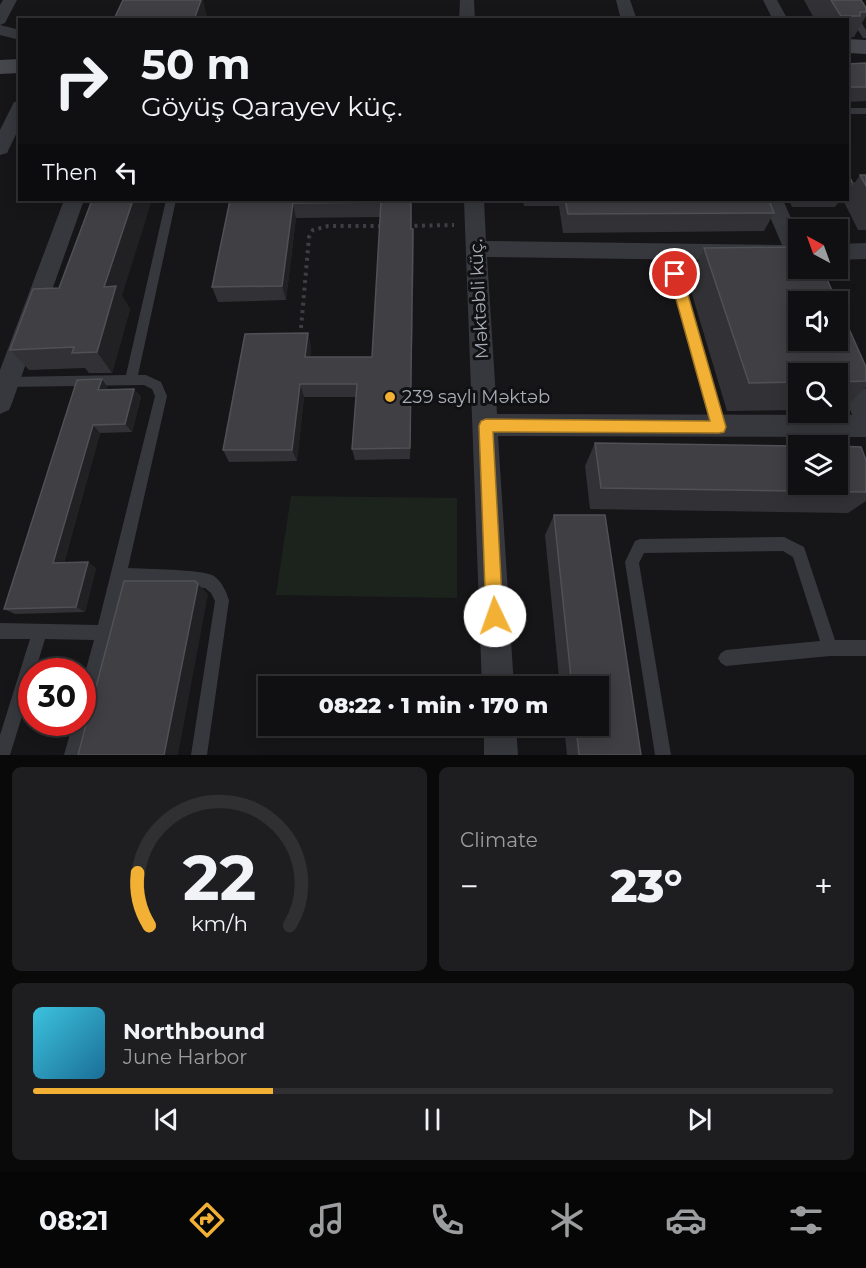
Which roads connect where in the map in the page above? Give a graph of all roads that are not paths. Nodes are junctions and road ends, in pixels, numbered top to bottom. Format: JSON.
{"nodes":[{"id":1,"x":10,"y":0,"type":"edge"},
{"id":2,"x":467,"y":0,"type":"edge"},
{"id":3,"x":623,"y":0,"type":"edge"},
{"id":4,"x":770,"y":0,"type":"edge"},
{"id":5,"x":843,"y":0,"type":"edge"},
{"id":6,"x":467,"y":18,"type":"edge"},
{"id":7,"x":628,"y":18,"type":"edge"},
{"id":8,"x":780,"y":18,"type":"edge"},
{"id":9,"x":0,"y":20,"type":"edge"},
{"id":10,"x":0,"y":30,"type":"edge"},
{"id":11,"x":18,"y":34,"type":"edge"},
{"id":12,"x":866,"y":36,"type":"edge"},
{"id":13,"x":849,"y":46,"type":"edge"},
{"id":14,"x":866,"y":46,"type":"edge"},
{"id":15,"x":18,"y":66,"type":"edge"},
{"id":16,"x":0,"y":67,"type":"edge"},
{"id":17,"x":18,"y":110,"type":"edge"},
{"id":18,"x":849,"y":111,"type":"edge"},
{"id":19,"x":866,"y":111,"type":"edge"},
{"id":20,"x":0,"y":149,"type":"edge"},
{"id":21,"x":849,"y":184,"type":"edge"},
{"id":22,"x":866,"y":189,"type":"edge"},
{"id":23,"x":74,"y":201,"type":"edge"},
{"id":24,"x":171,"y":201,"type":"edge"},
{"id":25,"x":474,"y":201,"type":"edge"},
{"id":26,"x":773,"y":201,"type":"edge"},
{"id":27,"x":788,"y":234,"type":"edge"},
{"id":28,"x":476,"y":237,"type":"junction"},
{"id":29,"x":866,"y":251,"type":"edge"},
{"id":30,"x":669,"y":252,"type":"junction"},
{"id":31,"x":848,"y":252,"type":"edge"},
{"id":32,"x":788,"y":261,"type":"edge"},
{"id":33,"x":838,"y":351,"type":"edge"},
{"id":34,"x":131,"y":379,"type":"junction"},
{"id":35,"x":8,"y":382,"type":"junction"},
{"id":36,"x":0,"y":403,"type":"edge"},
{"id":37,"x":866,"y":419,"type":"edge"},
{"id":38,"x":486,"y":426,"type":"junction"},
{"id":39,"x":866,"y":426,"type":"edge"},
{"id":40,"x":719,"y":427,"type":"junction"},
{"id":41,"x":119,"y":575,"type":"junction"},
{"id":42,"x":0,"y":631,"type":"edge"},
{"id":43,"x":40,"y":631,"type":"junction"},
{"id":44,"x":104,"y":633,"type":"junction"},
{"id":45,"x":830,"y":648,"type":"junction"},
{"id":46,"x":866,"y":648,"type":"edge"},
{"id":47,"x":726,"y":658,"type":"dead end"},
{"id":48,"x":96,"y":663,"type":"edge"},
{"id":49,"x":497,"y":676,"type":"edge"},
{"id":50,"x":77,"y":736,"type":"edge"},
{"id":51,"x":500,"y":736,"type":"edge"},
{"id":52,"x":2,"y":755,"type":"edge"},
{"id":53,"x":72,"y":755,"type":"edge"},
{"id":54,"x":199,"y":755,"type":"edge"},
{"id":55,"x":501,"y":755,"type":"edge"},
{"id":56,"x":663,"y":755,"type":"edge"}],
"edges":[{"from":1,"to":9,"type":"street"},
{"from":2,"to":6,"type":"street"},
{"from":3,"to":7,"type":"street"},
{"from":4,"to":8,"type":"street"},
{"from":5,"to":12,"type":"lane"},
{"from":10,"to":11,"type":"street"},
{"from":13,"to":14,"type":"street"},
{"from":15,"to":16,"type":"street"},
{"from":17,"to":20,"type":"street"},
{"from":18,"to":19,"type":"lane"},
{"from":21,"to":22,"type":"lane"},
{"from":23,"to":35,"type":"street"},
{"from":24,"to":34,"type":"lane"},
{"from":25,"to":28,"type":"street","name":"Məktəbli küç."},
{"from":26,"to":27,"type":"street"},
{"from":28,"to":30,"type":"street"},
{"from":28,"to":38,"type":"street","name":"Məktəbli küç."},
{"from":29,"to":31,"type":"street"},
{"from":30,"to":32,"type":"street"},
{"from":30,"to":40,"type":"lane"},
{"from":33,"to":37,"type":"street"},
{"from":34,"to":35,"type":"lane"},
{"from":34,"to":41,"type":"lane"},
{"from":35,"to":36,"type":"street"},
{"from":38,"to":40,"type":"street"},
{"from":38,"to":49,"type":"street","name":"Məktəbli küç."},
{"from":39,"to":40,"type":"street"},
{"from":41,"to":44,"type":"lane"},
{"from":41,"to":54,"type":"lane"},
{"from":42,"to":43,"type":"lane"},
{"from":43,"to":44,"type":"lane"},
{"from":43,"to":52,"type":"lane"},
{"from":44,"to":48,"type":"lane"},
{"from":45,"to":46,"type":"lane"},
{"from":45,"to":47,"type":"lane"},
{"from":45,"to":56,"type":"lane"},
{"from":50,"to":53,"type":"lane"},
{"from":51,"to":55,"type":"street"}]}
